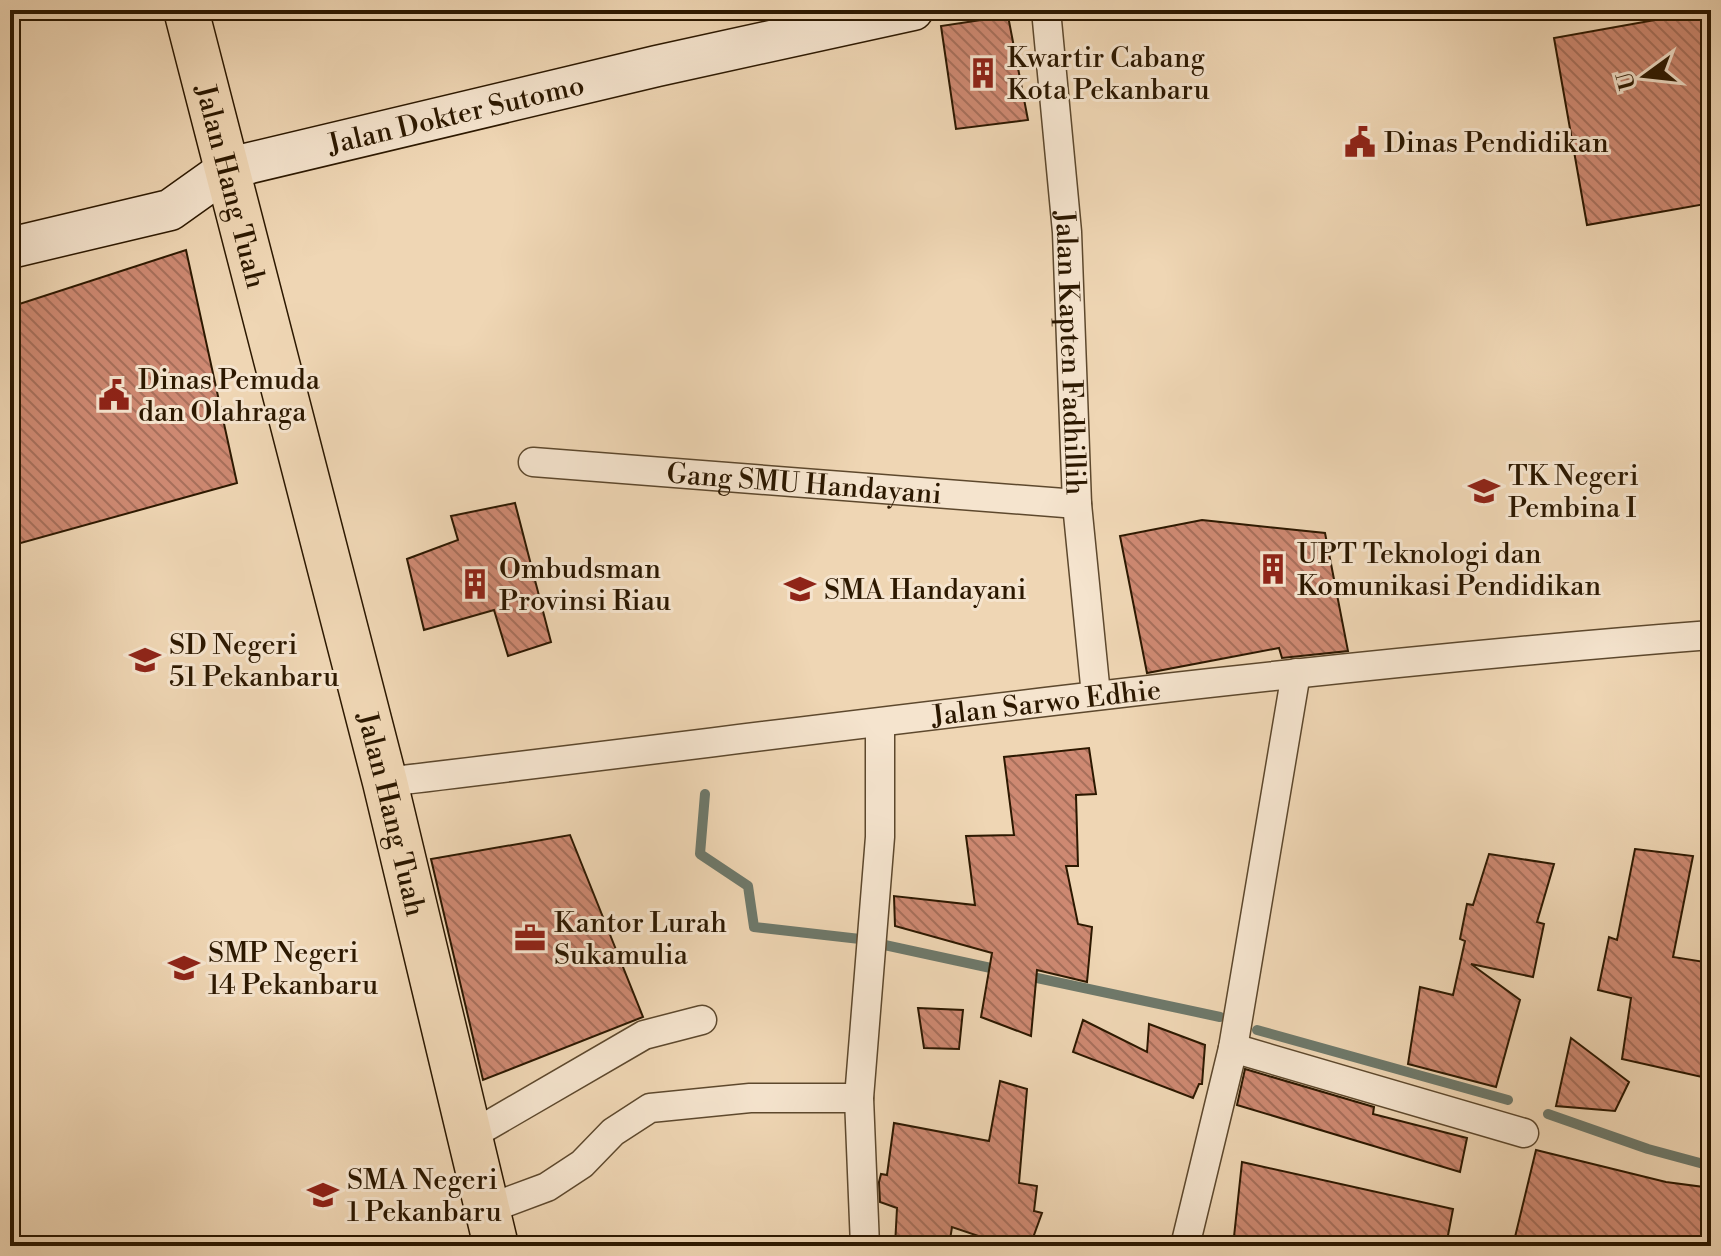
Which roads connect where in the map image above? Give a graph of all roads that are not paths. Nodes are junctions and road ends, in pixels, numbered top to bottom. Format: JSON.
{"nodes":[{"id":1,"x":186,"y":10,"type":"edge"},
{"id":2,"x":913,"y":10,"type":"edge"},
{"id":3,"x":1046,"y":10,"type":"edge"},
{"id":4,"x":229,"y":168,"type":"junction"},
{"id":5,"x":10,"y":248,"type":"edge"},
{"id":6,"x":533,"y":462,"type":"dead end"},
{"id":7,"x":1077,"y":504,"type":"junction"},
{"id":8,"x":1711,"y":635,"type":"edge"},
{"id":9,"x":1296,"y":673,"type":"junction"},
{"id":10,"x":1096,"y":695,"type":"junction"},
{"id":11,"x":880,"y":724,"type":"junction"},
{"id":12,"x":385,"y":782,"type":"junction"},
{"id":13,"x":702,"y":1020,"type":"dead end"},
{"id":14,"x":1233,"y":1048,"type":"junction"},
{"id":15,"x":859,"y":1098,"type":"junction"},
{"id":16,"x":1524,"y":1133,"type":"dead end"},
{"id":17,"x":470,"y":1136,"type":"junction"},
{"id":18,"x":492,"y":1228,"type":"edge"},
{"id":19,"x":865,"y":1246,"type":"edge"},
{"id":20,"x":1185,"y":1246,"type":"edge"}],
"edges":[{"from":1,"to":4,"type":"main road","name":"Jalan Hang Tuah"},
{"from":2,"to":4,"type":"main road","name":"Jalan Dokter Sutomo"},
{"from":3,"to":7,"type":"street","name":"Jalan Kapten Fadhillih"},
{"from":4,"to":5,"type":"main road","name":"Jalan Dokter Sutomo"},
{"from":4,"to":12,"type":"main road","name":"Jalan Hang Tuah"},
{"from":6,"to":7,"type":"street","name":"Gang SMU Handayani"},
{"from":7,"to":10,"type":"street","name":"Jalan Kapten Fadhillih"},
{"from":8,"to":9,"type":"street","name":"Jalan Sarwo Edhie"},
{"from":9,"to":10,"type":"street","name":"Jalan Sarwo Edhie"},
{"from":9,"to":14,"type":"street"},
{"from":10,"to":11,"type":"street","name":"Jalan Sarwo Edhie"},
{"from":11,"to":12,"type":"street","name":"Jalan Sarwo Edhie"},
{"from":11,"to":15,"type":"street"},
{"from":12,"to":17,"type":"main road","name":"Jalan Hang Tuah"},
{"from":13,"to":17,"type":"street"},
{"from":14,"to":16,"type":"street"},
{"from":14,"to":20,"type":"street"},
{"from":15,"to":18,"type":"street"},
{"from":15,"to":19,"type":"street"},
{"from":17,"to":18,"type":"main road","name":"Jalan Hang Tuah"}]}
